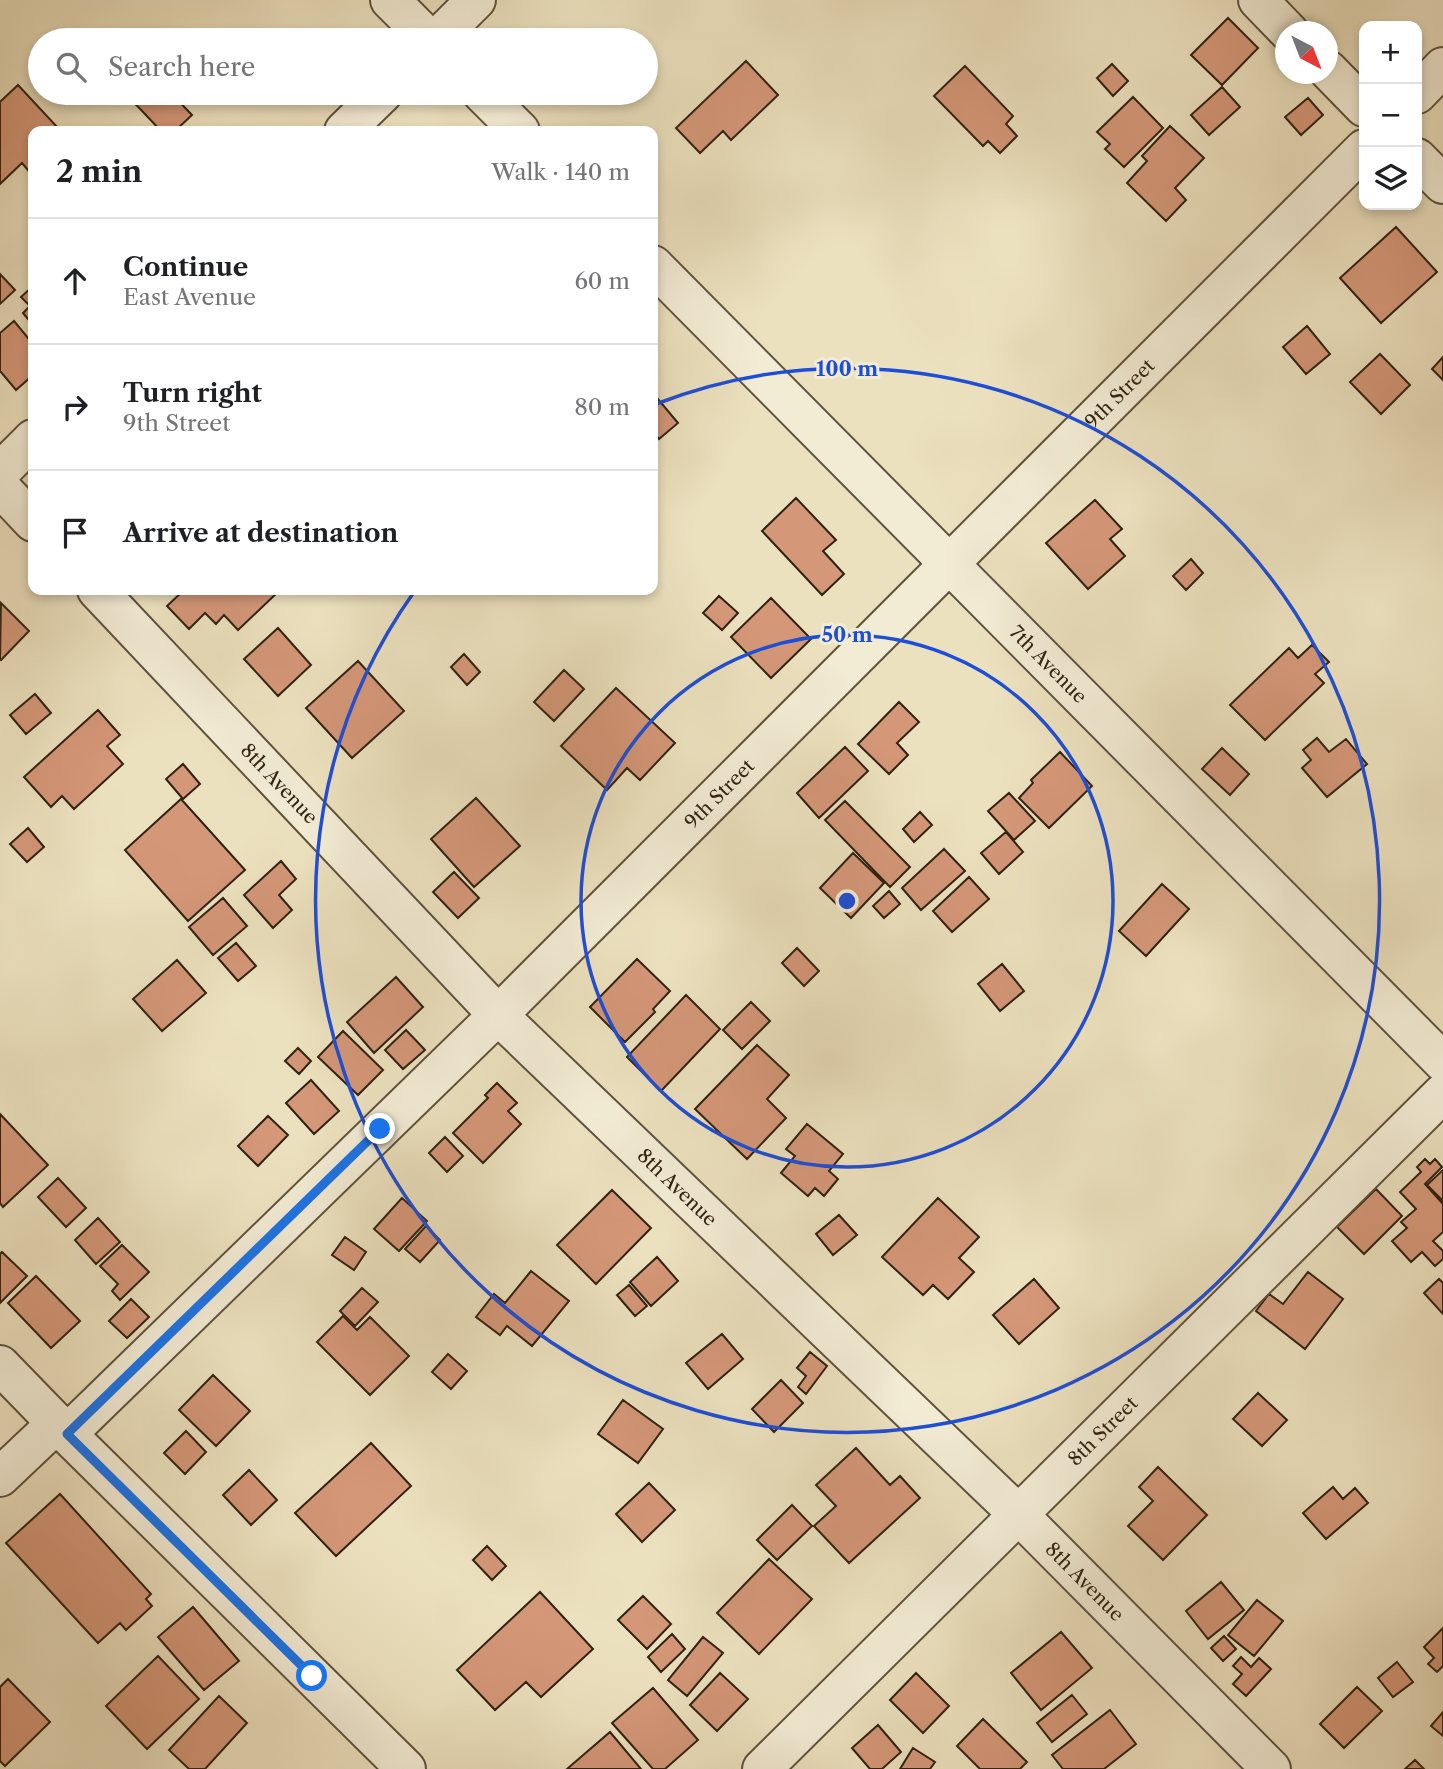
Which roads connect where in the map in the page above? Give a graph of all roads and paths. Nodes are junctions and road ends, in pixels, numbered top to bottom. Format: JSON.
{"nodes":[{"id":1,"x":390,"y":0,"type":"edge"},
{"id":2,"x":476,"y":0,"type":"edge"},
{"id":3,"x":1258,"y":0,"type":"edge"},
{"id":4,"x":1278,"y":21,"type":"edge"},
{"id":5,"x":418,"y":28,"type":"edge"},
{"id":6,"x":448,"y":28,"type":"edge"},
{"id":7,"x":1443,"y":67,"type":"edge"},
{"id":8,"x":1338,"y":80,"type":"edge"},
{"id":9,"x":1422,"y":89,"type":"edge"},
{"id":10,"x":1359,"y":102,"type":"edge"},
{"id":11,"x":371,"y":105,"type":"edge"},
{"id":12,"x":494,"y":105,"type":"edge"},
{"id":13,"x":349,"y":126,"type":"edge"},
{"id":14,"x":515,"y":126,"type":"edge"},
{"id":15,"x":1359,"y":154,"type":"edge"},
{"id":16,"x":1422,"y":163,"type":"edge"},
{"id":17,"x":1443,"y":184,"type":"edge"},
{"id":18,"x":658,"y":270,"type":"edge"},
{"id":19,"x":28,"y":444,"type":"edge"},
{"id":20,"x":0,"y":472,"type":"edge"},
{"id":21,"x":0,"y":487,"type":"edge"},
{"id":22,"x":28,"y":517,"type":"edge"},
{"id":23,"x":950,"y":564,"type":"junction"},
{"id":24,"x":102,"y":595,"type":"edge"},
{"id":25,"x":498,"y":1015,"type":"junction"},
{"id":26,"x":1443,"y":1062,"type":"edge"},
{"id":27,"x":1443,"y":1093,"type":"edge"},
{"id":28,"x":0,"y":1365,"type":"edge"},
{"id":29,"x":62,"y":1429,"type":"junction"},
{"id":30,"x":0,"y":1477,"type":"edge"},
{"id":31,"x":1018,"y":1514,"type":"junction"},
{"id":32,"x":406,"y":1769,"type":"edge"},
{"id":33,"x":762,"y":1769,"type":"edge"},
{"id":34,"x":1272,"y":1769,"type":"edge"}],
"edges":[{"from":1,"to":5,"type":"street"},
{"from":2,"to":6,"type":"street"},
{"from":3,"to":4,"type":"street"},
{"from":7,"to":9,"type":"street"},
{"from":8,"to":10,"type":"street"},
{"from":11,"to":13,"type":"street"},
{"from":12,"to":14,"type":"street"},
{"from":15,"to":23,"type":"street","name":"9th Street"},
{"from":16,"to":17,"type":"street"},
{"from":18,"to":23,"type":"street","name":"7th Avenue"},
{"from":19,"to":20,"type":"street"},
{"from":21,"to":22,"type":"street"},
{"from":23,"to":25,"type":"street","name":"9th Street"},
{"from":23,"to":26,"type":"street","name":"7th Avenue"},
{"from":24,"to":25,"type":"street","name":"8th Avenue"},
{"from":25,"to":29,"type":"street","name":"9th Street"},
{"from":25,"to":31,"type":"street","name":"8th Avenue"},
{"from":27,"to":31,"type":"street","name":"8th Street"},
{"from":28,"to":29,"type":"street"},
{"from":29,"to":30,"type":"street","name":"9th Street"},
{"from":29,"to":32,"type":"street"},
{"from":31,"to":33,"type":"street","name":"8th Street"},
{"from":31,"to":34,"type":"street","name":"8th Avenue"}]}
